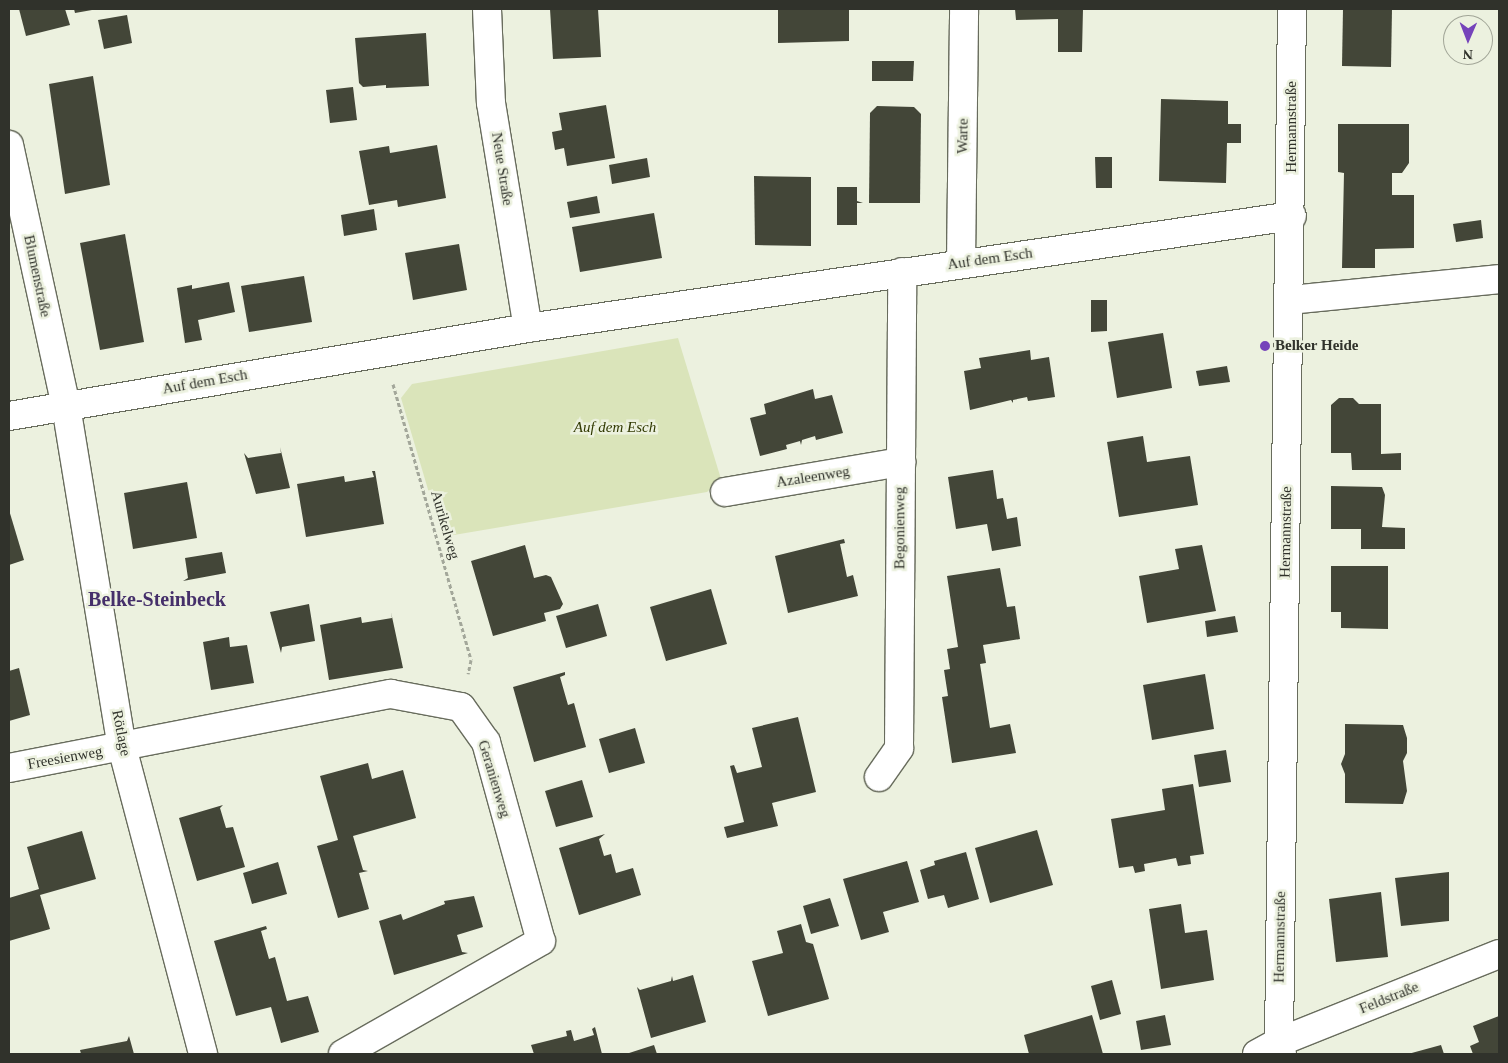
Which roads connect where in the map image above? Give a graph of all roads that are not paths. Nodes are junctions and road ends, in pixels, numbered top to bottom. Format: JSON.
{"nodes":[{"id":1,"x":487,"y":9,"type":"edge"},
{"id":2,"x":964,"y":9,"type":"edge"},
{"id":3,"x":1292,"y":9,"type":"edge"},
{"id":4,"x":9,"y":145,"type":"edge"},
{"id":5,"x":1292,"y":216,"type":"junction"},
{"id":6,"x":962,"y":263,"type":"junction"},
{"id":7,"x":902,"y":272,"type":"junction"},
{"id":8,"x":1499,"y":278,"type":"edge"},
{"id":9,"x":1290,"y":300,"type":"junction"},
{"id":10,"x":528,"y":328,"type":"junction"},
{"id":11,"x":66,"y":406,"type":"junction"},
{"id":12,"x":9,"y":416,"type":"edge"},
{"id":13,"x":901,"y":462,"type":"junction"},
{"id":14,"x":725,"y":492,"type":"dead end"},
{"id":15,"x":122,"y":747,"type":"junction"},
{"id":16,"x":9,"y":768,"type":"edge"},
{"id":17,"x":879,"y":777,"type":"dead end"},
{"id":18,"x":1499,"y":954,"type":"edge"},
{"id":19,"x":1273,"y":1050,"type":"edge"},
{"id":20,"x":203,"y":1054,"type":"edge"},
{"id":21,"x":344,"y":1054,"type":"edge"}],
"edges":[{"from":1,"to":10,"type":"street","name":"Neue Straße"},
{"from":2,"to":6,"type":"street","name":"Warte"},
{"from":3,"to":5,"type":"street","name":"Hermannstraße"},
{"from":4,"to":11,"type":"street","name":"Blumenstraße"},
{"from":5,"to":6,"type":"street","name":"Auf dem Esch"},
{"from":5,"to":9,"type":"street","name":"Hermannstraße"},
{"from":6,"to":7,"type":"street","name":"Auf dem Esch"},
{"from":7,"to":10,"type":"street","name":"Auf dem Esch"},
{"from":7,"to":13,"type":"street","name":"Begonienweg"},
{"from":8,"to":9,"type":"street"},
{"from":9,"to":19,"type":"street","name":"Hermannstraße"},
{"from":10,"to":11,"type":"street","name":"Auf dem Esch"},
{"from":11,"to":12,"type":"street","name":"Auf dem Esch"},
{"from":11,"to":15,"type":"street","name":"Rötlage"},
{"from":13,"to":14,"type":"street","name":"Azaleenweg"},
{"from":13,"to":17,"type":"street","name":"Begonienweg"},
{"from":15,"to":16,"type":"street","name":"Freesienweg"},
{"from":15,"to":20,"type":"street","name":"Rötlage"},
{"from":15,"to":21,"type":"street","name":"Geranienweg"},
{"from":18,"to":19,"type":"street","name":"Feldstraße"}]}
